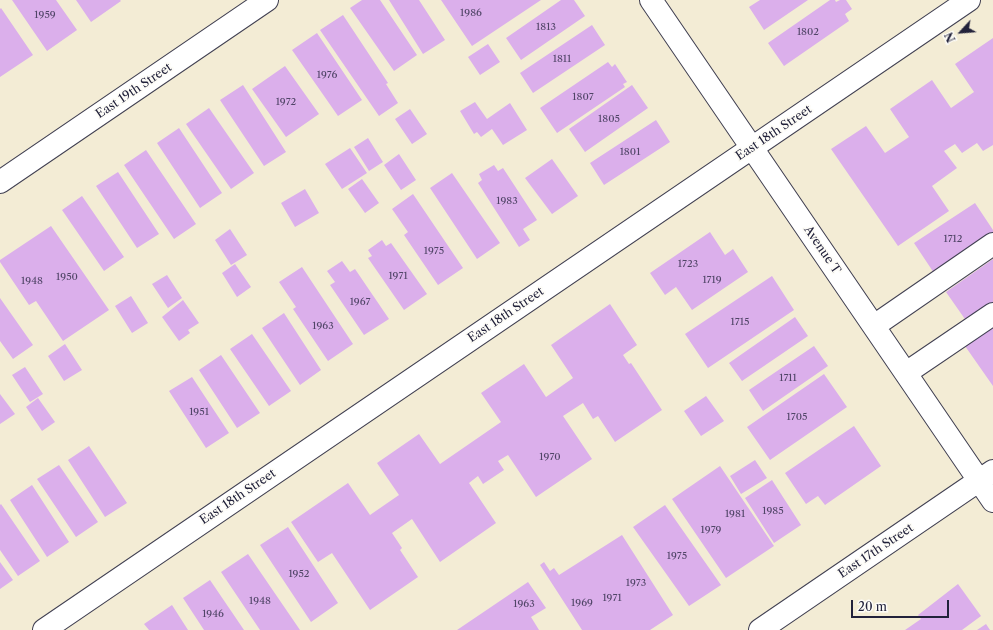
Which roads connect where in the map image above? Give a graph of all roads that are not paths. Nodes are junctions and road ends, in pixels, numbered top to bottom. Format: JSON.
{"nodes":[{"id":1,"x":267,"y":0,"type":"edge"},
{"id":2,"x":651,"y":0,"type":"edge"},
{"id":3,"x":969,"y":0,"type":"edge"},
{"id":4,"x":752,"y":147,"type":"junction"},
{"id":5,"x":0,"y":182,"type":"edge"},
{"id":6,"x":993,"y":244,"type":"edge"},
{"id":7,"x":993,"y":314,"type":"edge"},
{"id":8,"x":874,"y":326,"type":"junction"},
{"id":9,"x":906,"y":373,"type":"junction"},
{"id":10,"x":986,"y":476,"type":"edge"},
{"id":11,"x":993,"y":501,"type":"edge"},
{"id":12,"x":44,"y":630,"type":"edge"},
{"id":13,"x":760,"y":630,"type":"edge"}],
"edges":[{"from":1,"to":5,"type":"street","name":"East 19th Street"},
{"from":2,"to":4,"type":"street","name":"Avenue T"},
{"from":3,"to":4,"type":"street","name":"East 18th Street"},
{"from":4,"to":8,"type":"street","name":"Avenue T"},
{"from":4,"to":12,"type":"street","name":"East 18th Street"},
{"from":6,"to":8,"type":"street"},
{"from":7,"to":9,"type":"street"},
{"from":8,"to":9,"type":"street","name":"Avenue T"},
{"from":9,"to":10,"type":"street","name":"Avenue T"},
{"from":10,"to":11,"type":"street","name":"Avenue T"},
{"from":10,"to":13,"type":"street","name":"East 17th Street"}]}
